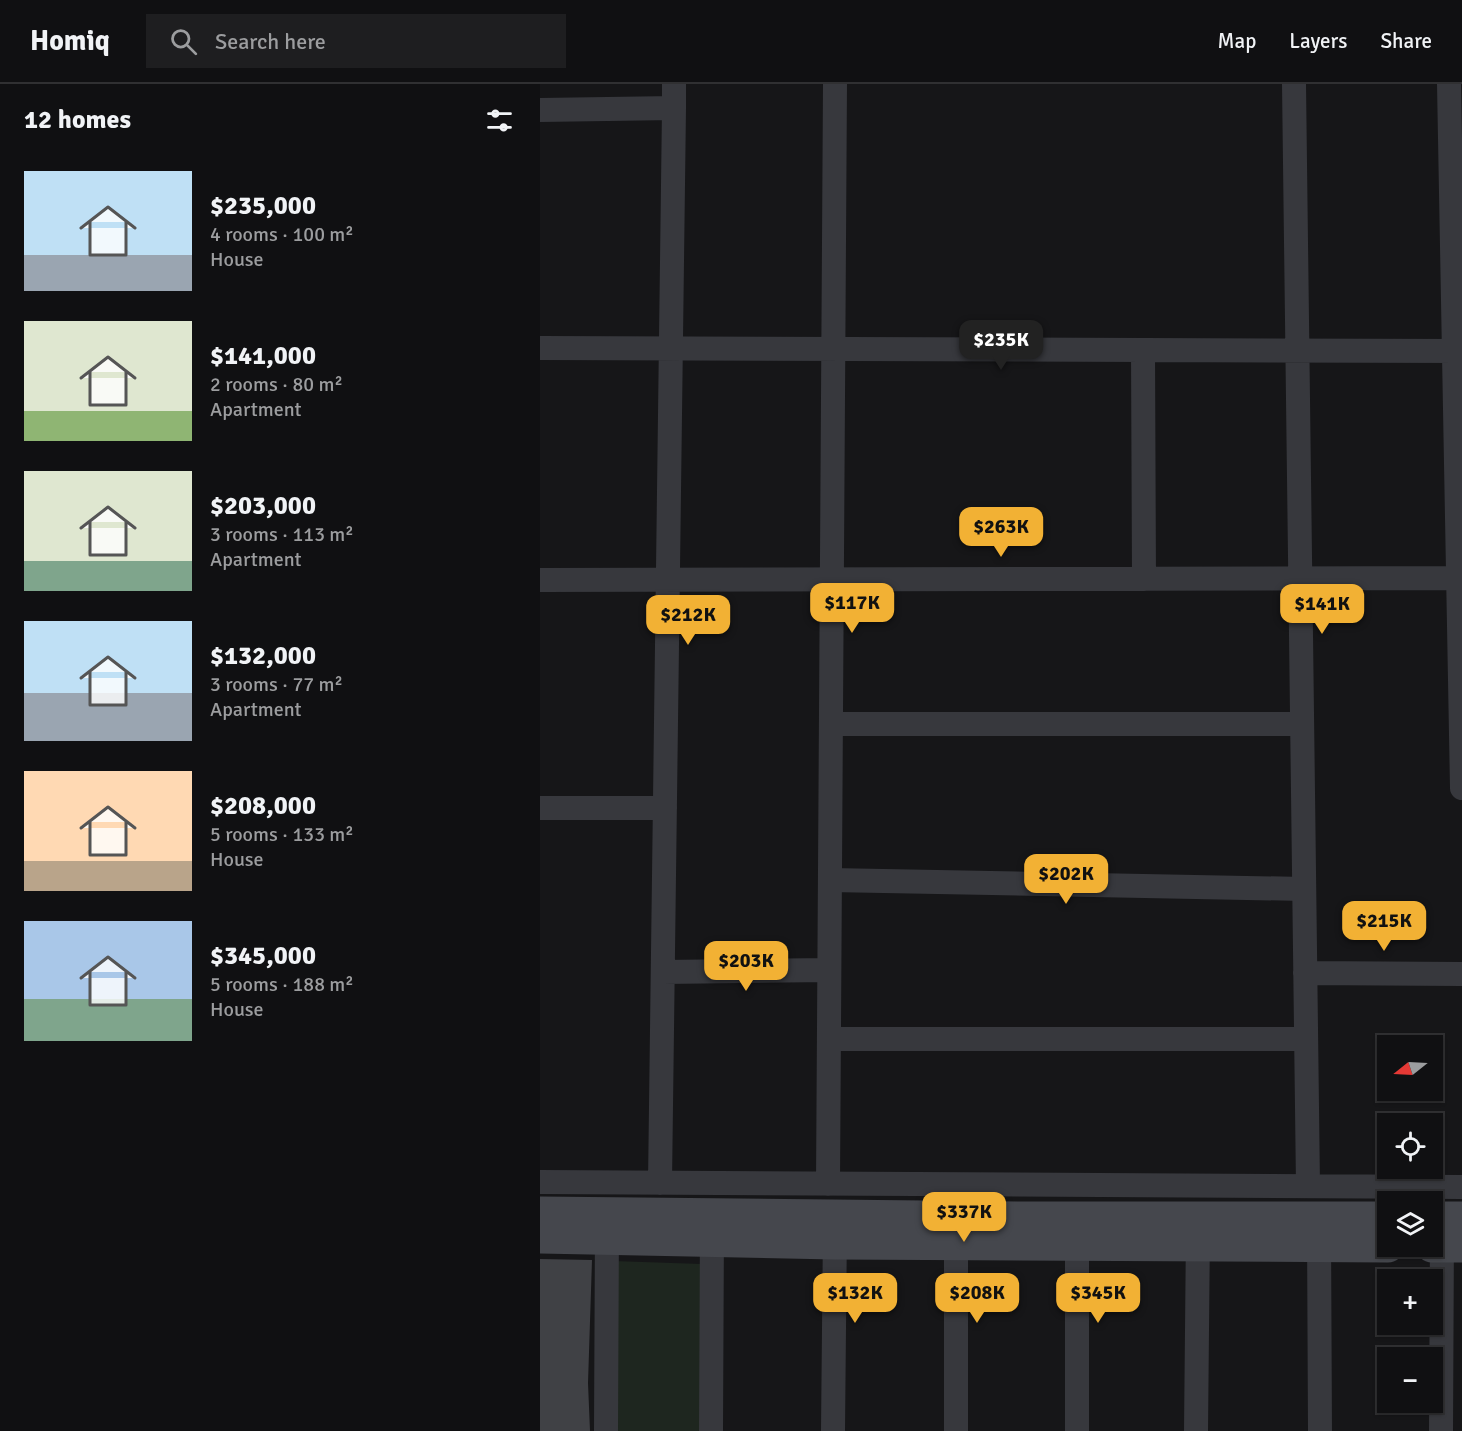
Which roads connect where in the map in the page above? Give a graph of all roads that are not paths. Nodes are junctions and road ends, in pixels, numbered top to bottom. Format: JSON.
{"nodes":[{"id":1,"x":674,"y":84,"type":"edge"},
{"id":2,"x":835,"y":84,"type":"edge"},
{"id":3,"x":1294,"y":84,"type":"edge"},
{"id":4,"x":1449,"y":84,"type":"edge"},
{"id":5,"x":674,"y":108,"type":"junction"},
{"id":6,"x":540,"y":110,"type":"edge"},
{"id":7,"x":540,"y":348,"type":"edge"},
{"id":8,"x":671,"y":349,"type":"junction"},
{"id":9,"x":833,"y":349,"type":"junction"},
{"id":10,"x":1143,"y":351,"type":"junction"},
{"id":11,"x":1297,"y":351,"type":"junction"},
{"id":12,"x":1458,"y":351,"type":"edge"},
{"id":13,"x":1460,"y":578,"type":"edge"},
{"id":14,"x":1144,"y":579,"type":"junction"},
{"id":15,"x":1300,"y":579,"type":"junction"},
{"id":16,"x":540,"y":580,"type":"edge"},
{"id":17,"x":668,"y":580,"type":"junction"},
{"id":18,"x":831,"y":580,"type":"junction"},
{"id":19,"x":831,"y":724,"type":"junction"},
{"id":20,"x":1302,"y":724,"type":"junction"},
{"id":21,"x":1462,"y":788,"type":"edge"},
{"id":22,"x":540,"y":808,"type":"edge"},
{"id":23,"x":665,"y":808,"type":"junction"},
{"id":24,"x":830,"y":880,"type":"junction"},
{"id":25,"x":1304,"y":889,"type":"junction"},
{"id":26,"x":829,"y":970,"type":"junction"},
{"id":27,"x":663,"y":972,"type":"junction"},
{"id":28,"x":1305,"y":973,"type":"junction"},
{"id":29,"x":1462,"y":974,"type":"edge"},
{"id":30,"x":829,"y":1039,"type":"junction"},
{"id":31,"x":1306,"y":1039,"type":"junction"},
{"id":32,"x":540,"y":1182,"type":"edge"},
{"id":33,"x":660,"y":1183,"type":"junction"},
{"id":34,"x":828,"y":1184,"type":"junction"},
{"id":35,"x":1308,"y":1186,"type":"junction"},
{"id":36,"x":1462,"y":1187,"type":"edge"},
{"id":37,"x":540,"y":1213,"type":"edge"},
{"id":38,"x":1377,"y":1220,"type":"edge"},
{"id":39,"x":607,"y":1226,"type":"junction"},
{"id":40,"x":712,"y":1228,"type":"junction"},
{"id":41,"x":835,"y":1229,"type":"junction"},
{"id":42,"x":956,"y":1230,"type":"junction"},
{"id":43,"x":1077,"y":1231,"type":"junction"},
{"id":44,"x":1198,"y":1231,"type":"junction"},
{"id":45,"x":1319,"y":1232,"type":"junction"},
{"id":46,"x":1446,"y":1232,"type":"edge"},
{"id":47,"x":540,"y":1237,"type":"edge"},
{"id":48,"x":1377,"y":1244,"type":"edge"},
{"id":49,"x":606,"y":1431,"type":"edge"},
{"id":50,"x":711,"y":1431,"type":"edge"},
{"id":51,"x":833,"y":1431,"type":"edge"},
{"id":52,"x":956,"y":1431,"type":"edge"},
{"id":53,"x":1077,"y":1431,"type":"edge"},
{"id":54,"x":1196,"y":1431,"type":"edge"},
{"id":55,"x":1320,"y":1431,"type":"edge"},
{"id":56,"x":1441,"y":1431,"type":"edge"}],
"edges":[{"from":1,"to":5,"type":"street"},
{"from":2,"to":9,"type":"street"},
{"from":3,"to":11,"type":"street"},
{"from":4,"to":12,"type":"street"},
{"from":5,"to":6,"type":"street"},
{"from":5,"to":8,"type":"street"},
{"from":7,"to":8,"type":"street"},
{"from":8,"to":9,"type":"street"},
{"from":8,"to":17,"type":"street"},
{"from":9,"to":10,"type":"street"},
{"from":9,"to":18,"type":"street"},
{"from":10,"to":11,"type":"street"},
{"from":10,"to":14,"type":"street"},
{"from":11,"to":12,"type":"street"},
{"from":11,"to":15,"type":"street"},
{"from":12,"to":13,"type":"street"},
{"from":13,"to":15,"type":"street"},
{"from":13,"to":21,"type":"street"},
{"from":14,"to":15,"type":"street"},
{"from":14,"to":18,"type":"street"},
{"from":15,"to":20,"type":"street"},
{"from":16,"to":17,"type":"street"},
{"from":17,"to":18,"type":"street"},
{"from":17,"to":23,"type":"street"},
{"from":18,"to":19,"type":"street"},
{"from":19,"to":20,"type":"street"},
{"from":19,"to":24,"type":"street"},
{"from":20,"to":25,"type":"street"},
{"from":22,"to":23,"type":"street"},
{"from":23,"to":27,"type":"street"},
{"from":24,"to":25,"type":"street"},
{"from":24,"to":26,"type":"street"},
{"from":25,"to":28,"type":"street"},
{"from":26,"to":27,"type":"street"},
{"from":26,"to":30,"type":"street"},
{"from":27,"to":33,"type":"street"},
{"from":28,"to":29,"type":"street"},
{"from":28,"to":31,"type":"street"},
{"from":30,"to":31,"type":"street"},
{"from":30,"to":34,"type":"street"},
{"from":31,"to":35,"type":"street"},
{"from":32,"to":33,"type":"street"},
{"from":33,"to":34,"type":"street"},
{"from":34,"to":35,"type":"street"},
{"from":35,"to":36,"type":"street"},
{"from":37,"to":39,"type":"street"},
{"from":38,"to":45,"type":"street"},
{"from":39,"to":40,"type":"street"},
{"from":39,"to":47,"type":"street"},
{"from":39,"to":49,"type":"street"},
{"from":40,"to":41,"type":"street"},
{"from":40,"to":50,"type":"street"},
{"from":41,"to":42,"type":"street"},
{"from":41,"to":51,"type":"street"},
{"from":42,"to":43,"type":"street"},
{"from":42,"to":52,"type":"street"},
{"from":43,"to":44,"type":"street"},
{"from":43,"to":53,"type":"street"},
{"from":44,"to":45,"type":"street"},
{"from":44,"to":54,"type":"street"},
{"from":45,"to":48,"type":"street"},
{"from":45,"to":55,"type":"street"},
{"from":46,"to":56,"type":"street"}]}
